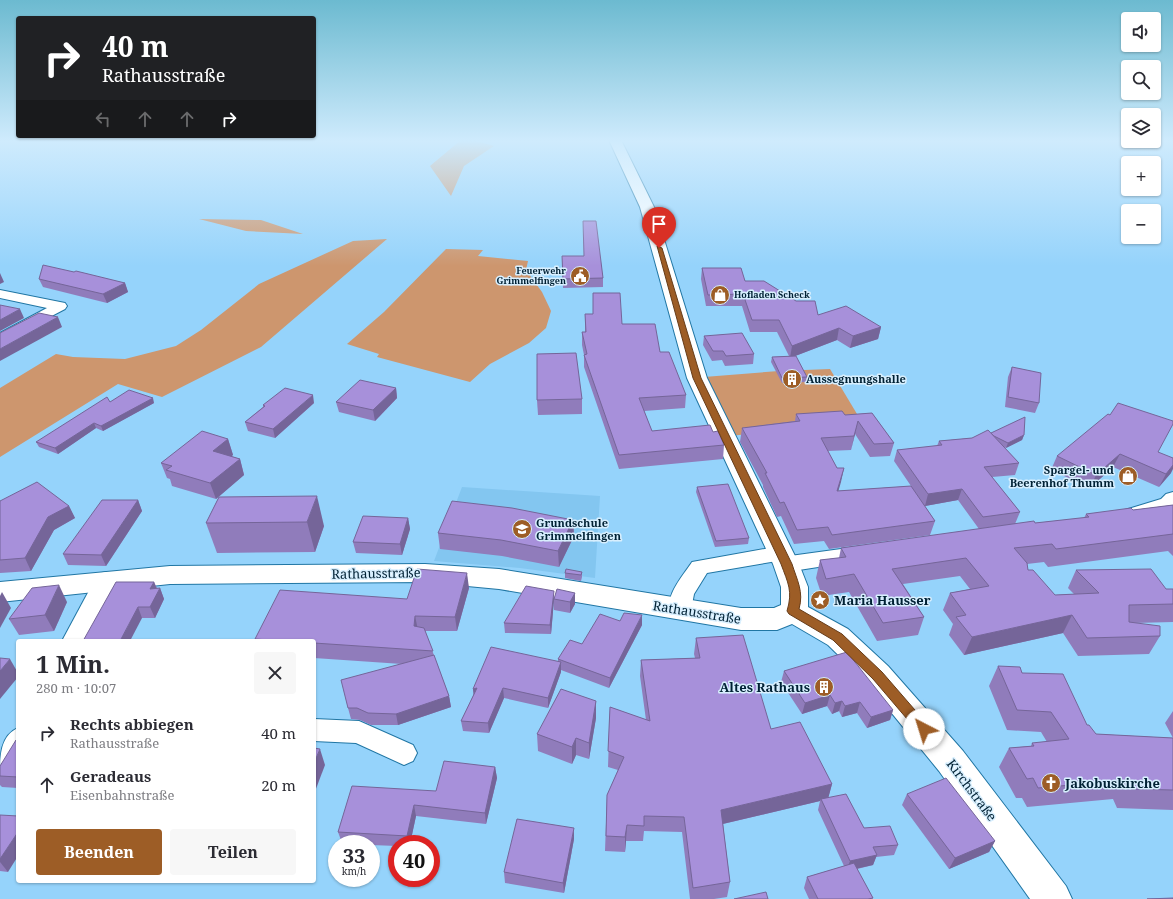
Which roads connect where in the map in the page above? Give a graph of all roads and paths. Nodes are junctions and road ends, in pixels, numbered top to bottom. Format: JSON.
{"nodes":[{"id":1,"x":635,"y":182,"type":"edge"},
{"id":2,"x":0,"y":294,"type":"edge"},
{"id":3,"x":0,"y":339,"type":"edge"},
{"id":4,"x":1171,"y":502,"type":"edge"},
{"id":5,"x":1112,"y":518,"type":"edge"},
{"id":6,"x":878,"y":550,"type":"edge"},
{"id":7,"x":784,"y":558,"type":"junction"},
{"id":8,"x":106,"y":580,"type":"junction"},
{"id":9,"x":0,"y":592,"type":"edge"},
{"id":10,"x":680,"y":610,"type":"junction"},
{"id":11,"x":793,"y":611,"type":"junction"},
{"id":12,"x":75,"y":639,"type":"edge"},
{"id":13,"x":316,"y":730,"type":"edge"},
{"id":14,"x":16,"y":742,"type":"edge"},
{"id":15,"x":404,"y":753,"type":"dead end"},
{"id":16,"x":0,"y":765,"type":"edge"},
{"id":17,"x":1053,"y":899,"type":"edge"}],
"edges":[{"from":1,"to":7,"type":"street"},
{"from":2,"to":3,"type":"street"},
{"from":4,"to":5,"type":"street"},
{"from":6,"to":7,"type":"street"},
{"from":7,"to":10,"type":"street"},
{"from":7,"to":11,"type":"street"},
{"from":8,"to":9,"type":"street","name":"Rathausstraße"},
{"from":8,"to":10,"type":"street","name":"Rathausstraße"},
{"from":8,"to":12,"type":"street"},
{"from":10,"to":11,"type":"street","name":"Rathausstraße"},
{"from":11,"to":17,"type":"street","name":"Kirchstraße"},
{"from":13,"to":15,"type":"street"},
{"from":14,"to":16,"type":"street"}]}
